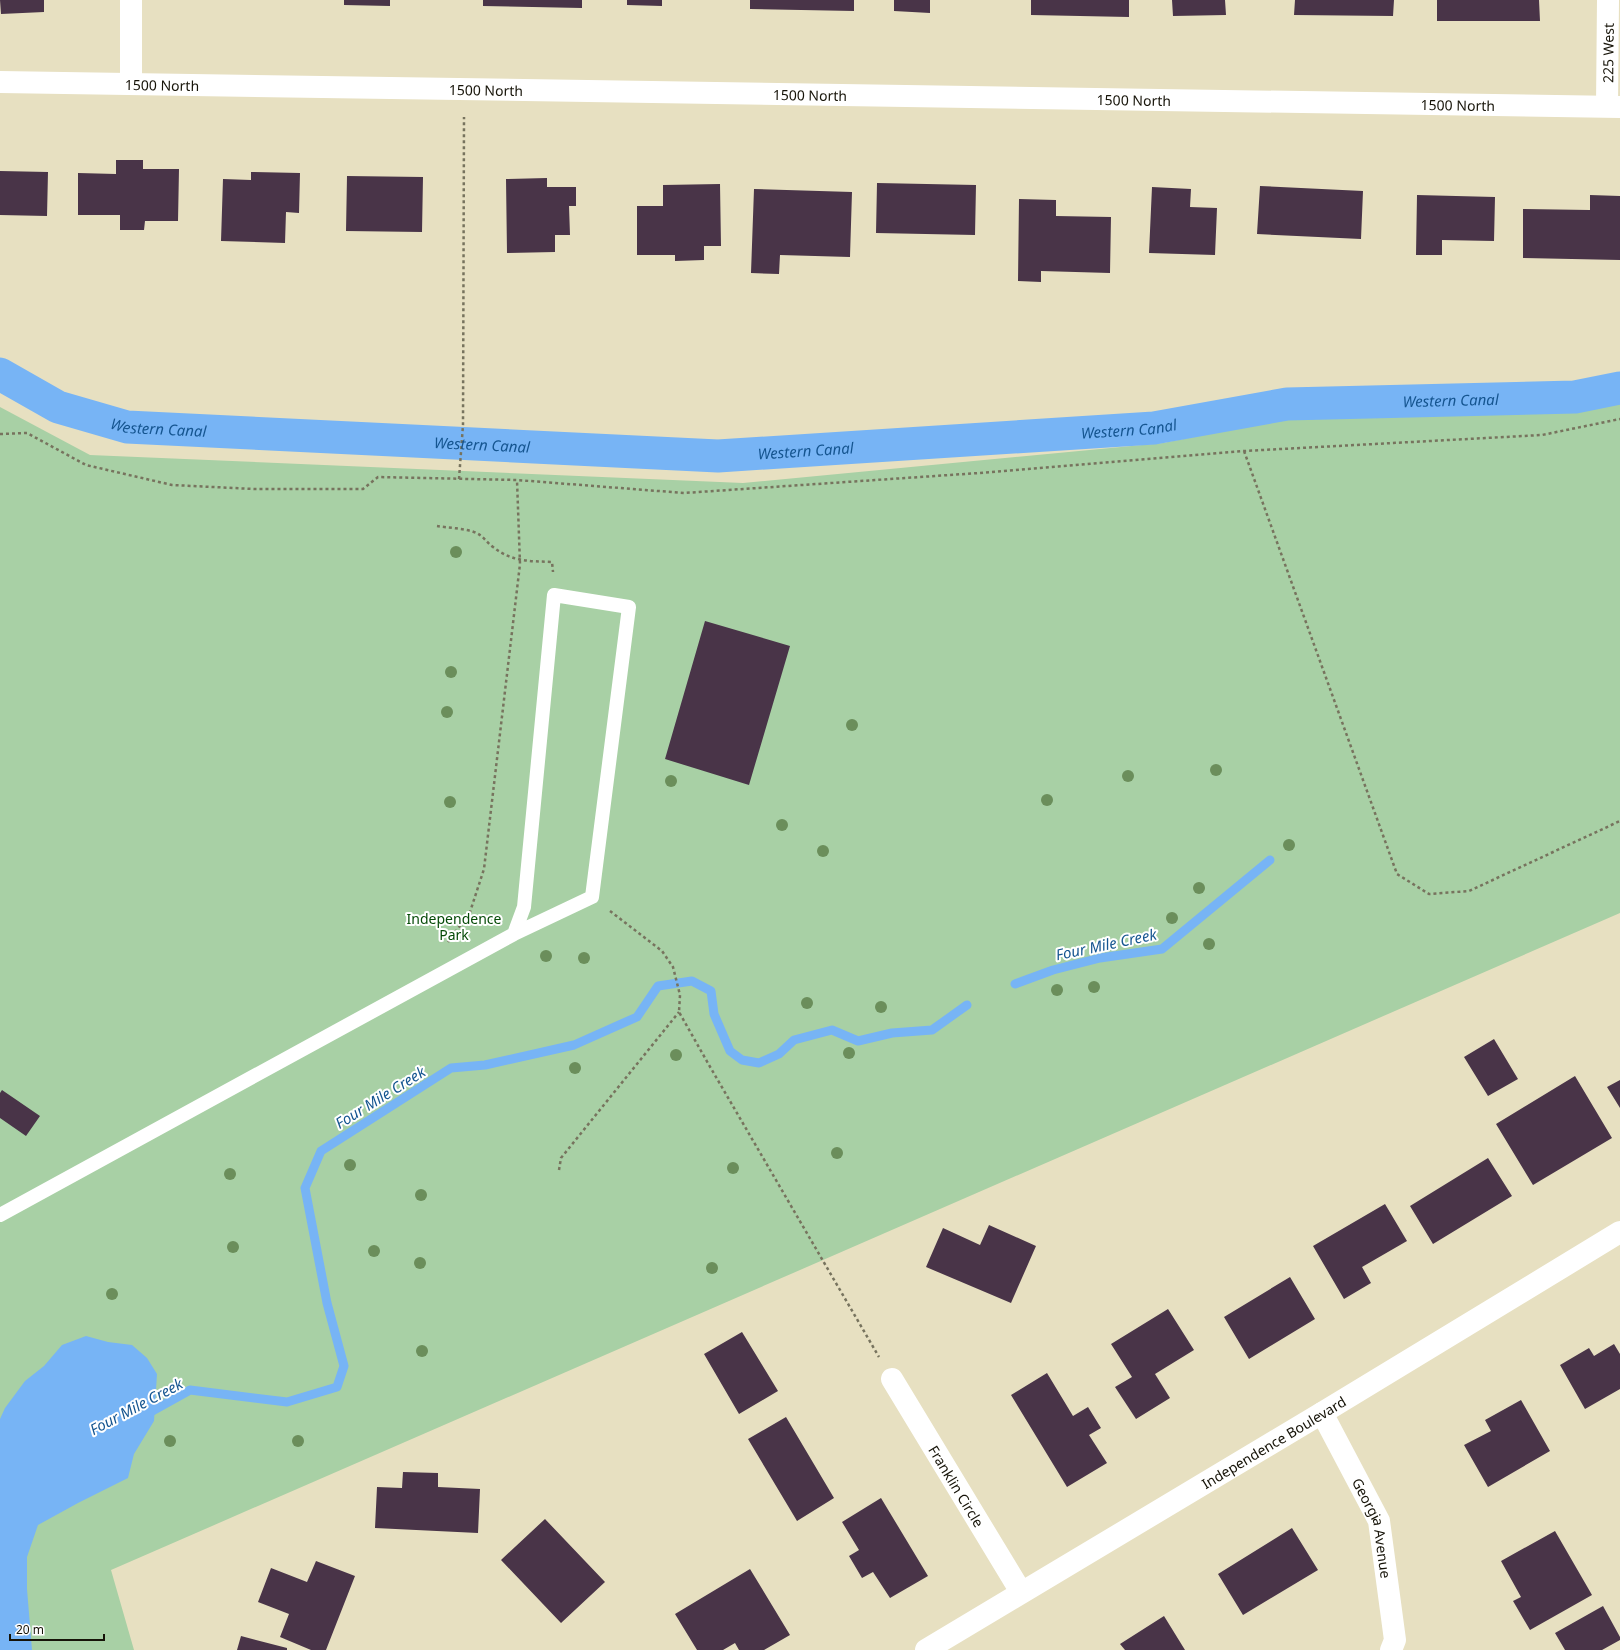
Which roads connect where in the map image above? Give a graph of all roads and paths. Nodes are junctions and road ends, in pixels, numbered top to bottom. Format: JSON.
{"nodes":[{"id":1,"x":131,"y":0,"type":"edge"},
{"id":2,"x":1608,"y":0,"type":"edge"},
{"id":3,"x":0,"y":82,"type":"edge"},
{"id":4,"x":131,"y":84,"type":"junction"},
{"id":5,"x":1614,"y":106,"type":"edge"},
{"id":6,"x":464,"y":117,"type":"dead end"},
{"id":7,"x":1620,"y":419,"type":"edge"},
{"id":8,"x":0,"y":434,"type":"edge"},
{"id":9,"x":1244,"y":451,"type":"junction"},
{"id":10,"x":459,"y":479,"type":"junction"},
{"id":11,"x":517,"y":480,"type":"junction"},
{"id":12,"x":437,"y":526,"type":"dead end"},
{"id":13,"x":520,"y":561,"type":"junction"},
{"id":14,"x":554,"y":595,"type":"junction"},
{"id":15,"x":1620,"y":821,"type":"edge"},
{"id":16,"x":592,"y":897,"type":"junction"},
{"id":17,"x":514,"y":934,"type":"junction"},
{"id":18,"x":447,"y":943,"type":"dead end"},
{"id":19,"x":679,"y":1012,"type":"junction"},
{"id":20,"x":559,"y":1170,"type":"dead end"},
{"id":21,"x":0,"y":1215,"type":"edge"},
{"id":22,"x":1620,"y":1232,"type":"edge"},
{"id":23,"x":892,"y":1379,"type":"joint"},
{"id":24,"x":1322,"y":1413,"type":"junction"},
{"id":25,"x":1021,"y":1592,"type":"junction"},
{"id":26,"x":926,"y":1650,"type":"edge"},
{"id":27,"x":1391,"y":1650,"type":"edge"}],
"edges":[{"from":1,"to":4,"type":"street"},
{"from":2,"to":5,"type":"street","name":"225 West"},
{"from":3,"to":4,"type":"street","name":"1500 North"},
{"from":4,"to":5,"type":"street","name":"1500 North"},
{"from":6,"to":10,"type":"path"},
{"from":7,"to":9,"type":"path"},
{"from":8,"to":10,"type":"path"},
{"from":9,"to":11,"type":"path"},
{"from":9,"to":15,"type":"path"},
{"from":10,"to":11,"type":"path"},
{"from":11,"to":13,"type":"path"},
{"from":12,"to":13,"type":"path"},
{"from":13,"to":14,"type":"path"},
{"from":13,"to":18,"type":"path"},
{"from":14,"to":16,"type":"lane"},
{"from":14,"to":17,"type":"lane"},
{"from":16,"to":17,"type":"lane"},
{"from":16,"to":19,"type":"path"},
{"from":17,"to":21,"type":"lane"},
{"from":19,"to":20,"type":"path"},
{"from":19,"to":23,"type":"path"},
{"from":22,"to":24,"type":"street","name":"Independence Boulevard"},
{"from":23,"to":25,"type":"street","name":"Franklin Circle"},
{"from":24,"to":25,"type":"street","name":"Independence Boulevard"},
{"from":24,"to":27,"type":"street","name":"Georgia Avenue"},
{"from":25,"to":26,"type":"street","name":"Independence Boulevard"}]}
